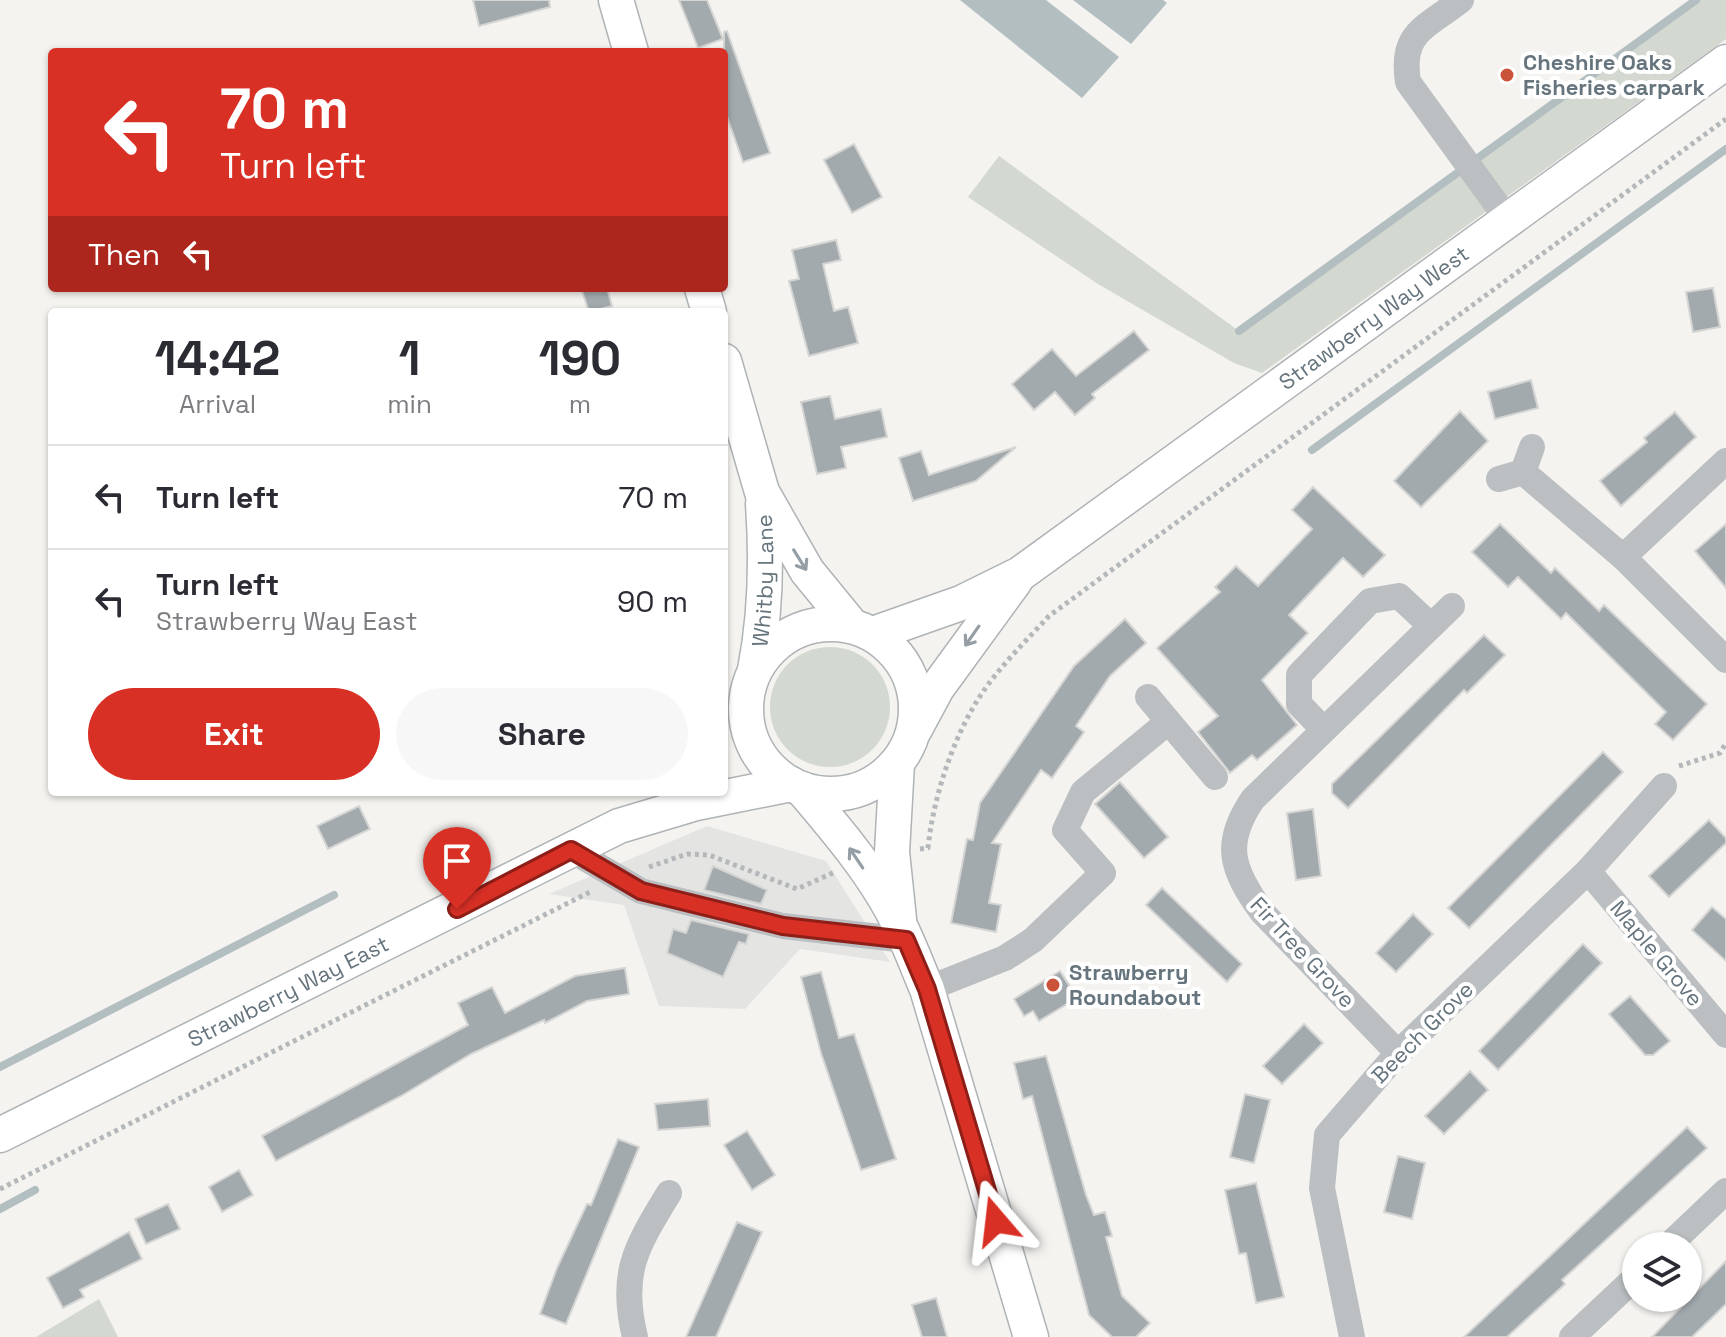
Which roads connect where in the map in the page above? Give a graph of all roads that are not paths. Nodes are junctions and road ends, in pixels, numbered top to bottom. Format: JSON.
{"nodes":[{"id":1,"x":616,"y":0,"type":"edge"},
{"id":2,"x":1461,"y":0,"type":"edge"},
{"id":3,"x":630,"y":48,"type":"edge"},
{"id":4,"x":1726,"y":62,"type":"edge"},
{"id":5,"x":1508,"y":220,"type":"junction"},
{"id":6,"x":728,"y":375,"type":"edge"},
{"id":7,"x":1532,"y":447,"type":"dead end"},
{"id":8,"x":1726,"y":461,"type":"edge"},
{"id":9,"x":762,"y":492,"type":"junction"},
{"id":10,"x":1623,"y":557,"type":"junction"},
{"id":11,"x":1020,"y":574,"type":"junction"},
{"id":12,"x":1452,"y":606,"type":"dead end"},
{"id":13,"x":1431,"y":626,"type":"junction"},
{"id":14,"x":862,"y":630,"type":"junction"},
{"id":15,"x":1726,"y":660,"type":"edge"},
{"id":16,"x":751,"y":681,"type":"junction"},
{"id":17,"x":1148,"y":697,"type":"dead end"},
{"id":18,"x":728,"y":714,"type":"edge"},
{"id":19,"x":1168,"y":722,"type":"junction"},
{"id":20,"x":1324,"y":730,"type":"junction"},
{"id":21,"x":913,"y":731,"type":"junction"},
{"id":22,"x":897,"y":763,"type":"junction"},
{"id":23,"x":1215,"y":777,"type":"dead end"},
{"id":24,"x":796,"y":786,"type":"junction"},
{"id":25,"x":1664,"y":786,"type":"road end"},
{"id":26,"x":652,"y":796,"type":"edge"},
{"id":27,"x":619,"y":826,"type":"junction"},
{"id":28,"x":571,"y":850,"type":"junction"},
{"id":29,"x":1588,"y":871,"type":"junction"},
{"id":30,"x":903,"y":931,"type":"junction"},
{"id":31,"x":927,"y":989,"type":"junction"},
{"id":32,"x":1726,"y":1035,"type":"edge"},
{"id":33,"x":1398,"y":1053,"type":"junction"},
{"id":34,"x":0,"y":1135,"type":"edge"},
{"id":35,"x":1726,"y":1191,"type":"edge"},
{"id":36,"x":669,"y":1193,"type":"dead end"},
{"id":37,"x":1683,"y":1232,"type":"edge"},
{"id":38,"x":1622,"y":1290,"type":"edge"},
{"id":39,"x":635,"y":1337,"type":"edge"},
{"id":40,"x":1031,"y":1337,"type":"edge"},
{"id":41,"x":1352,"y":1337,"type":"edge"},
{"id":42,"x":1572,"y":1337,"type":"edge"}],
"edges":[{"from":1,"to":3,"type":"main road"},
{"from":2,"to":5,"type":"street"},
{"from":4,"to":5,"type":"main road","name":"Strawberry Way West"},
{"from":5,"to":11,"type":"main road","name":"Strawberry Way West"},
{"from":6,"to":9,"type":"main road","name":"Whitby Lane"},
{"from":7,"to":10,"type":"street"},
{"from":8,"to":10,"type":"street"},
{"from":9,"to":14,"type":"main road","name":"Whitby Lane","one_way":true},
{"from":9,"to":16,"type":"main road","name":"Whitby Lane"},
{"from":10,"to":15,"type":"street"},
{"from":11,"to":14,"type":"main road","name":"Strawberry Way West"},
{"from":11,"to":21,"type":"main road","name":"Strawberry Way West","one_way":true},
{"from":12,"to":13,"type":"street","name":"Fir Tree Grove"},
{"from":13,"to":20,"type":"street","name":"Fir Tree Grove"},
{"from":13,"to":20,"type":"street"},
{"from":14,"to":16,"type":"main road"},
{"from":14,"to":21,"type":"main road"},
{"from":16,"to":18,"type":"main road"},
{"from":16,"to":24,"type":"main road"},
{"from":17,"to":19,"type":"street"},
{"from":19,"to":23,"type":"street"},
{"from":19,"to":31,"type":"street"},
{"from":20,"to":33,"type":"street","name":"Fir Tree Grove"},
{"from":21,"to":22,"type":"main road"},
{"from":22,"to":24,"type":"main road"},
{"from":22,"to":30,"type":"main road"},
{"from":24,"to":27,"type":"main road","name":"Strawberry Way East"},
{"from":30,"to":24,"type":"main road","one_way":true},
{"from":25,"to":29,"type":"street","name":"Beech Grove"},
{"from":26,"to":27,"type":"main road","name":"Strawberry Way East"},
{"from":27,"to":28,"type":"main road","name":"Strawberry Way East"},
{"from":28,"to":30,"type":"street"},
{"from":28,"to":34,"type":"main road","name":"Strawberry Way East"},
{"from":29,"to":32,"type":"street","name":"Maple Grove"},
{"from":29,"to":33,"type":"street","name":"Beech Grove"},
{"from":30,"to":31,"type":"main road"},
{"from":31,"to":40,"type":"main road"},
{"from":33,"to":41,"type":"street","name":"Beech Grove"},
{"from":35,"to":37,"type":"street"},
{"from":36,"to":39,"type":"street"},
{"from":38,"to":42,"type":"street"}]}
